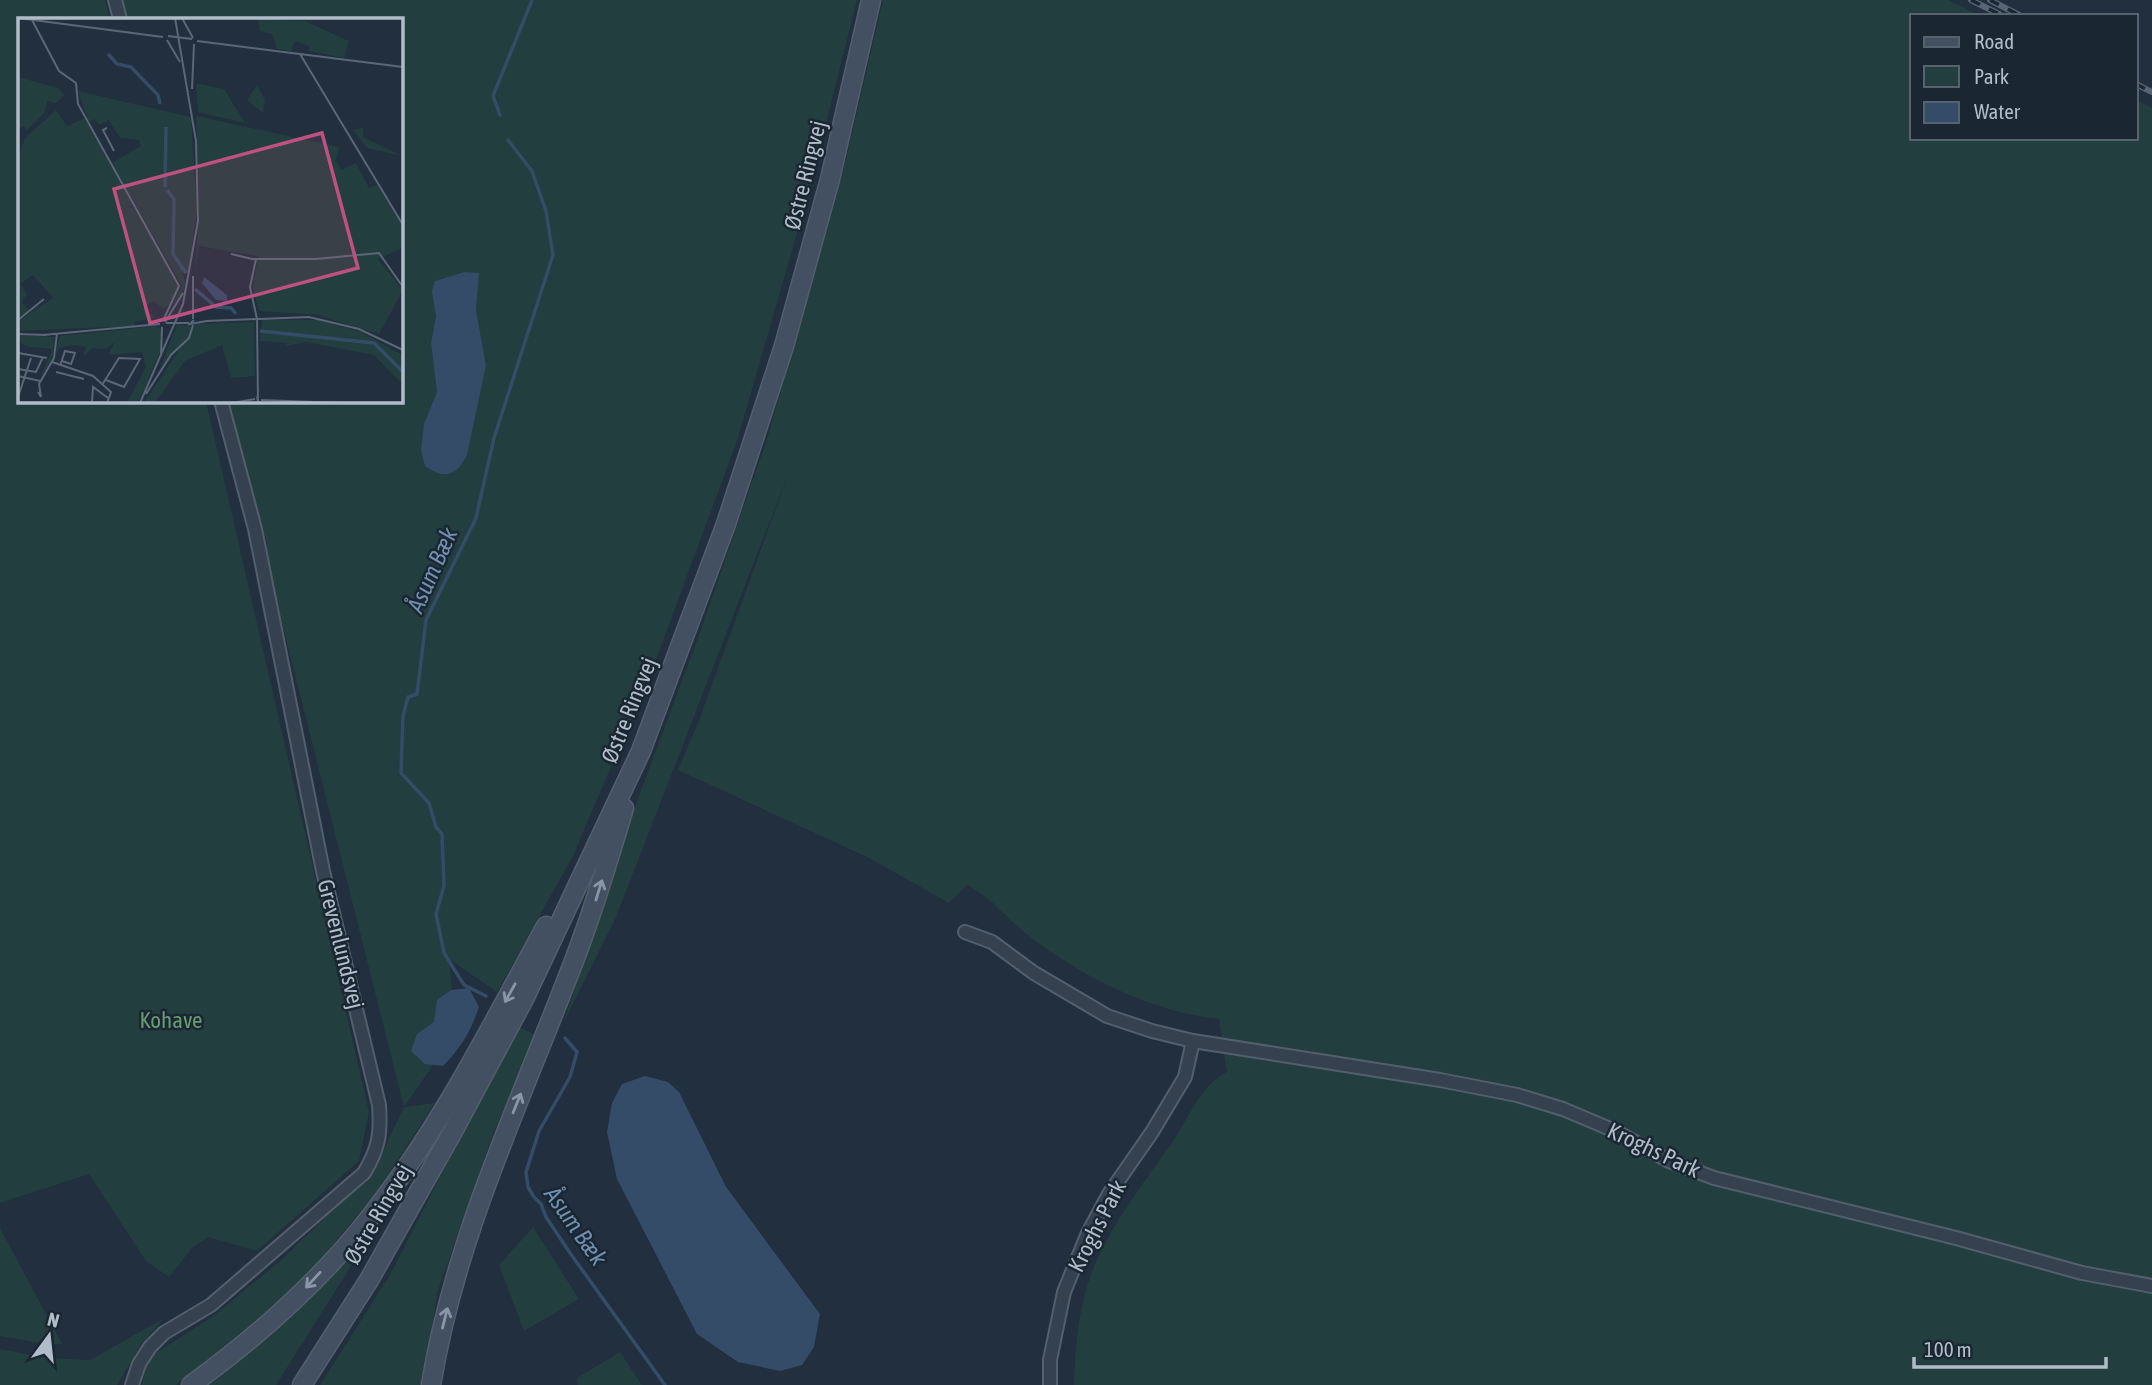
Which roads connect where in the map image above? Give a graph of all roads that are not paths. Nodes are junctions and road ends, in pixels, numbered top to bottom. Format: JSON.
{"nodes":[{"id":1,"x":115,"y":0,"type":"edge"},
{"id":2,"x":871,"y":0,"type":"edge"},
{"id":3,"x":120,"y":18,"type":"edge"},
{"id":4,"x":221,"y":402,"type":"edge"},
{"id":5,"x":641,"y":751,"type":"junction"},
{"id":6,"x":584,"y":872,"type":"junction"},
{"id":7,"x":965,"y":932,"type":"dead end"},
{"id":8,"x":1193,"y":1041,"type":"junction"},
{"id":9,"x":2152,"y":1286,"type":"edge"},
{"id":10,"x":132,"y":1385,"type":"edge"},
{"id":11,"x":191,"y":1385,"type":"edge"},
{"id":12,"x":302,"y":1385,"type":"edge"},
{"id":13,"x":431,"y":1385,"type":"edge"},
{"id":14,"x":1050,"y":1385,"type":"edge"}],
"edges":[{"from":1,"to":3,"type":"street"},
{"from":2,"to":5,"type":"main road","name":"Østre Ringvej"},
{"from":4,"to":10,"type":"street","name":"Grevenlundsvej"},
{"from":5,"to":6,"type":"main road","name":"Østre Ringvej"},
{"from":13,"to":5,"type":"main road","one_way":true},
{"from":6,"to":11,"type":"main road","one_way":true},
{"from":6,"to":12,"type":"main road","name":"Østre Ringvej"},
{"from":7,"to":8,"type":"street","name":"Kroghs Park"},
{"from":8,"to":9,"type":"street","name":"Kroghs Park"},
{"from":8,"to":14,"type":"street","name":"Kroghs Park"}]}
